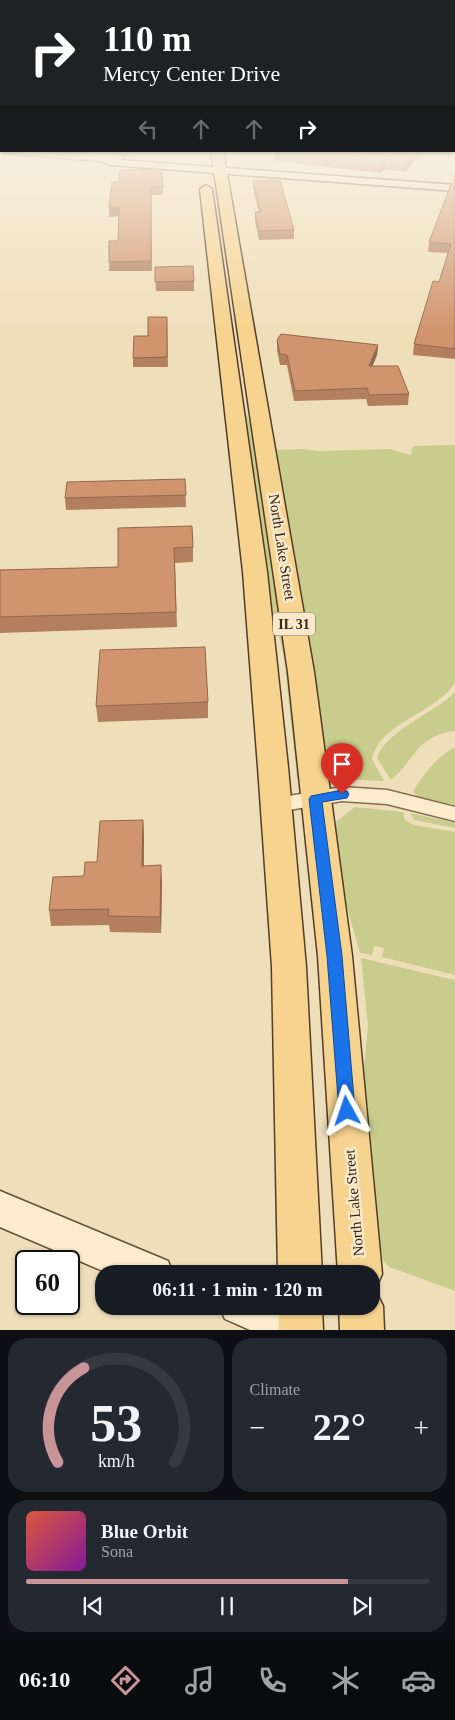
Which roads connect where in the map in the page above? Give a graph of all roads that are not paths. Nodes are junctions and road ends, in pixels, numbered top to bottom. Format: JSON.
{"nodes":[{"id":1,"x":216,"y":207,"type":"edge"},
{"id":2,"x":219,"y":207,"type":"edge"},
{"id":3,"x":316,"y":799,"type":"junction"},
{"id":4,"x":276,"y":805,"type":"junction"},
{"id":5,"x":455,"y":814,"type":"edge"},
{"id":6,"x":0,"y":1209,"type":"edge"},
{"id":7,"x":133,"y":1265,"type":"edge"},
{"id":8,"x":300,"y":1265,"type":"edge"},
{"id":9,"x":359,"y":1265,"type":"edge"},
{"id":10,"x":261,"y":1315,"type":"edge"},
{"id":11,"x":300,"y":1315,"type":"edge"},
{"id":12,"x":361,"y":1315,"type":"edge"},
{"id":13,"x":299,"y":1330,"type":"edge"},
{"id":14,"x":362,"y":1330,"type":"edge"}],
"edges":[{"from":1,"to":4,"type":"main road","name":"North Lake Street"},
{"from":2,"to":3,"type":"main road","name":"North Lake Street","number":"IL 31"},
{"from":3,"to":4,"type":"street"},
{"from":3,"to":5,"type":"street"},
{"from":3,"to":9,"type":"main road","name":"North Lake Street","number":"IL 31"},
{"from":4,"to":8,"type":"main road","name":"North Lake Street"},
{"from":6,"to":7,"type":"main road"},
{"from":10,"to":13,"type":"main road"},
{"from":11,"to":13,"type":"main road"},
{"from":12,"to":14,"type":"main road"}]}
